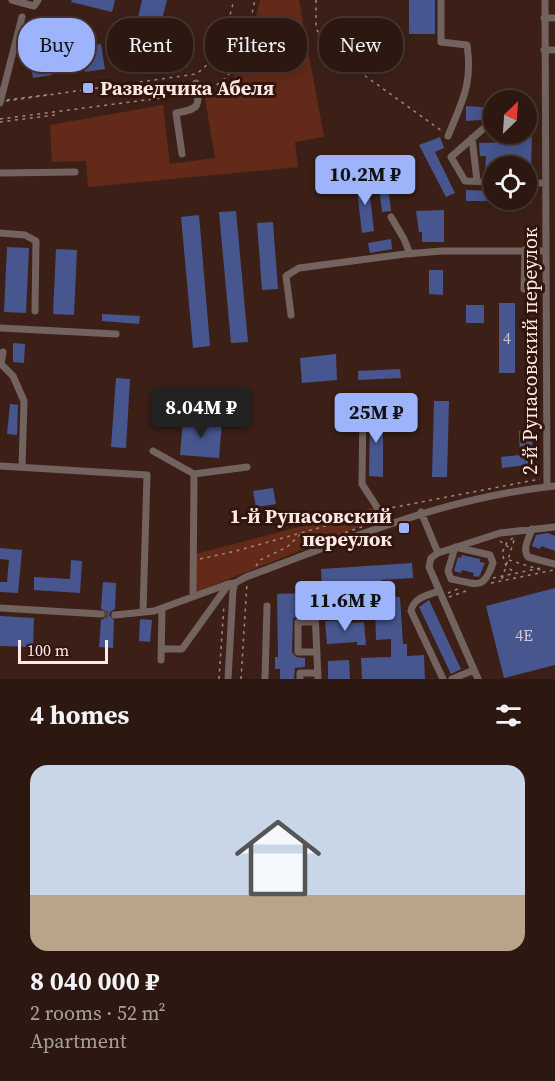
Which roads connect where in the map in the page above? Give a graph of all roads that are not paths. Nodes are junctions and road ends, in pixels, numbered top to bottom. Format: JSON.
{"nodes":[{"id":1,"x":12,"y":0,"type":"edge"},
{"id":2,"x":38,"y":0,"type":"edge"},
{"id":3,"x":441,"y":0,"type":"edge"},
{"id":4,"x":544,"y":0,"type":"edge"},
{"id":5,"x":22,"y":17,"type":"dead end"},
{"id":6,"x":544,"y":18,"type":"junction"},
{"id":7,"x":555,"y":18,"type":"edge"},
{"id":8,"x":544,"y":50,"type":"junction"},
{"id":9,"x":555,"y":50,"type":"edge"},
{"id":10,"x":196,"y":82,"type":"dead end"},
{"id":11,"x":0,"y":102,"type":"edge"},
{"id":12,"x":483,"y":129,"type":"edge"},
{"id":13,"x":448,"y":136,"type":"road end"},
{"id":14,"x":472,"y":138,"type":"junction"},
{"id":15,"x":182,"y":154,"type":"dead end"},
{"id":16,"x":75,"y":172,"type":"dead end"},
{"id":17,"x":0,"y":173,"type":"edge"},
{"id":18,"x":477,"y":181,"type":"junction"},
{"id":19,"x":483,"y":181,"type":"edge"},
{"id":20,"x":537,"y":183,"type":"edge"},
{"id":21,"x":545,"y":183,"type":"junction"},
{"id":22,"x":391,"y":217,"type":"dead end"},
{"id":23,"x":0,"y":233,"type":"edge"},
{"id":24,"x":525,"y":250,"type":"junction"},
{"id":25,"x":546,"y":251,"type":"junction"},
{"id":26,"x":410,"y":254,"type":"junction"},
{"id":27,"x":524,"y":289,"type":"dead end"},
{"id":28,"x":35,"y":311,"type":"dead end"},
{"id":29,"x":291,"y":315,"type":"dead end"},
{"id":30,"x":0,"y":328,"type":"edge"},
{"id":31,"x":116,"y":334,"type":"dead end"},
{"id":32,"x":3,"y":352,"type":"dead end"},
{"id":33,"x":363,"y":408,"type":"dead end"},
{"id":34,"x":153,"y":451,"type":"dead end"},
{"id":35,"x":0,"y":466,"type":"edge"},
{"id":36,"x":22,"y":467,"type":"junction"},
{"id":37,"x":247,"y":467,"type":"dead end"},
{"id":38,"x":194,"y":474,"type":"junction"},
{"id":39,"x":555,"y":486,"type":"edge"},
{"id":40,"x":547,"y":487,"type":"junction"},
{"id":41,"x":421,"y":512,"type":"junction"},
{"id":42,"x":387,"y":524,"type":"junction"},
{"id":43,"x":553,"y":528,"type":"edge"},
{"id":44,"x":532,"y":529,"type":"junction"},
{"id":45,"x":455,"y":547,"type":"junction"},
{"id":46,"x":438,"y":553,"type":"junction"},
{"id":47,"x":555,"y":564,"type":"edge"},
{"id":48,"x":232,"y":584,"type":"junction"},
{"id":49,"x":314,"y":588,"type":"dead end"},
{"id":50,"x":441,"y":595,"type":"junction"},
{"id":51,"x":193,"y":596,"type":"junction"},
{"id":52,"x":267,"y":606,"type":"dead end"},
{"id":53,"x":0,"y":608,"type":"edge"},
{"id":54,"x":162,"y":608,"type":"junction"},
{"id":55,"x":143,"y":612,"type":"junction"},
{"id":56,"x":101,"y":614,"type":"tunnel mouth"},
{"id":57,"x":115,"y":615,"type":"tunnel mouth"},
{"id":58,"x":315,"y":622,"type":"junction"},
{"id":59,"x":162,"y":649,"type":"junction"},
{"id":60,"x":316,"y":652,"type":"junction"},
{"id":61,"x":161,"y":660,"type":"dead end"},
{"id":62,"x":474,"y":670,"type":"junction"},
{"id":63,"x":318,"y":676,"type":"edge"},
{"id":64,"x":228,"y":679,"type":"edge"},
{"id":65,"x":265,"y":679,"type":"edge"},
{"id":66,"x":300,"y":679,"type":"edge"},
{"id":67,"x":443,"y":679,"type":"edge"},
{"id":68,"x":452,"y":679,"type":"edge"},
{"id":69,"x":478,"y":679,"type":"edge"}],
"edges":[{"from":1,"to":2,"type":"street"},
{"from":3,"to":13,"type":"street"},
{"from":4,"to":6,"type":"street","name":"2-й Рупасовский переулок"},
{"from":5,"to":11,"type":"street"},
{"from":6,"to":7,"type":"street"},
{"from":6,"to":8,"type":"street","name":"2-й Рупасовский переулок"},
{"from":8,"to":9,"type":"street"},
{"from":8,"to":21,"type":"street","name":"2-й Рупасовский переулок"},
{"from":10,"to":15,"type":"street"},
{"from":12,"to":14,"type":"street"},
{"from":14,"to":18,"type":"street"},
{"from":14,"to":18,"type":"street"},
{"from":16,"to":17,"type":"street"},
{"from":18,"to":19,"type":"street"},
{"from":20,"to":21,"type":"street"},
{"from":21,"to":25,"type":"street","name":"2-й Рупасовский переулок"},
{"from":22,"to":26,"type":"street"},
{"from":23,"to":28,"type":"street"},
{"from":24,"to":25,"type":"street"},
{"from":24,"to":26,"type":"street"},
{"from":24,"to":27,"type":"street"},
{"from":25,"to":40,"type":"street","name":"2-й Рупасовский переулок"},
{"from":26,"to":29,"type":"street"},
{"from":30,"to":31,"type":"street"},
{"from":32,"to":36,"type":"street"},
{"from":33,"to":42,"type":"street"},
{"from":34,"to":38,"type":"street"},
{"from":35,"to":36,"type":"street"},
{"from":36,"to":55,"type":"street"},
{"from":37,"to":38,"type":"street"},
{"from":38,"to":51,"type":"street"},
{"from":39,"to":40,"type":"street"},
{"from":40,"to":41,"type":"street"},
{"from":41,"to":42,"type":"street"},
{"from":41,"to":46,"type":"street"},
{"from":42,"to":48,"type":"street"},
{"from":43,"to":44,"type":"street"},
{"from":44,"to":45,"type":"street"},
{"from":44,"to":47,"type":"street"},
{"from":45,"to":45,"type":"street"},
{"from":45,"to":46,"type":"street"},
{"from":46,"to":50,"type":"street"},
{"from":48,"to":51,"type":"street"},
{"from":48,"to":59,"type":"street"},
{"from":48,"to":64,"type":"street"},
{"from":49,"to":58,"type":"street"},
{"from":50,"to":62,"type":"street"},
{"from":50,"to":67,"type":"street"},
{"from":51,"to":54,"type":"street"},
{"from":52,"to":65,"type":"street"},
{"from":53,"to":56,"type":"street"},
{"from":54,"to":55,"type":"street"},
{"from":54,"to":59,"type":"street"},
{"from":55,"to":57,"type":"street"},
{"from":58,"to":60,"type":"street"},
{"from":58,"to":60,"type":"street"},
{"from":59,"to":61,"type":"street"},
{"from":60,"to":63,"type":"street"},
{"from":62,"to":68,"type":"street"},
{"from":62,"to":69,"type":"street"},
{"from":63,"to":66,"type":"street"}]}
